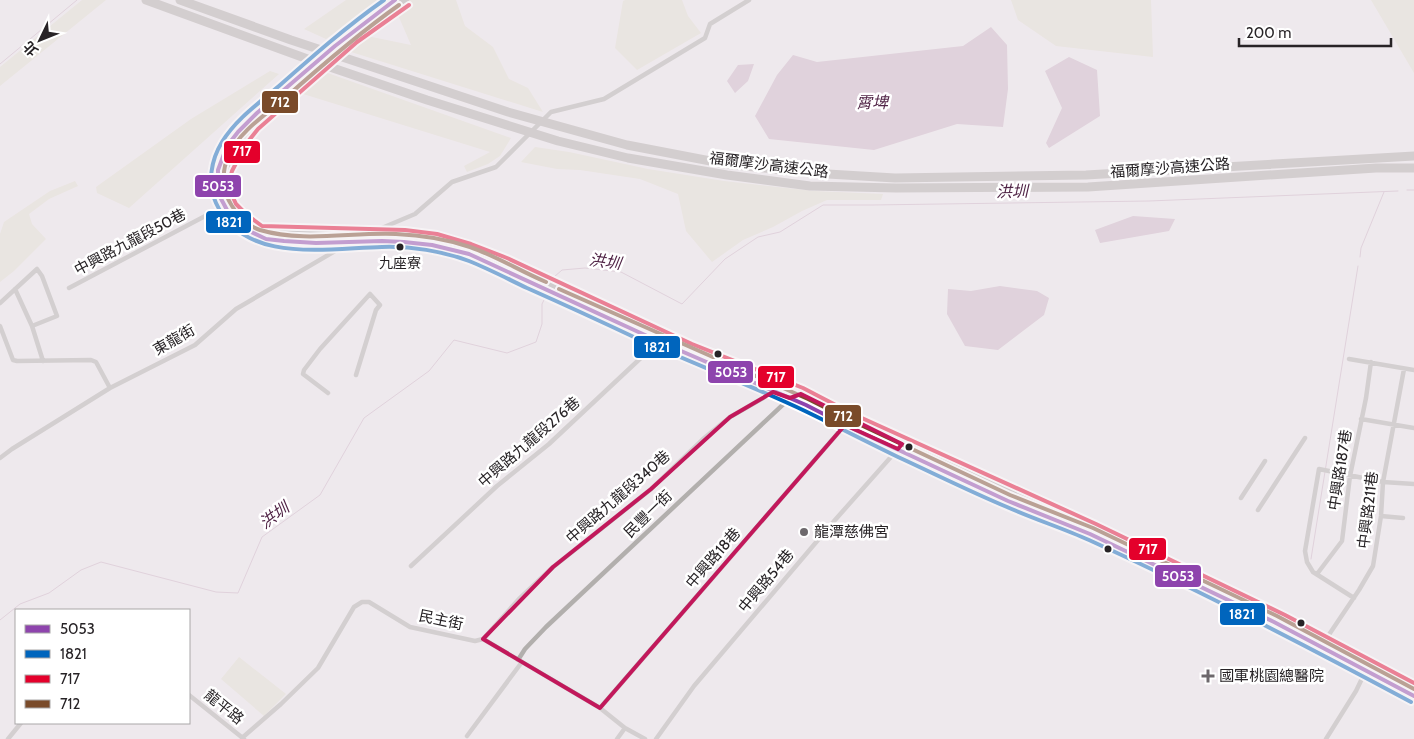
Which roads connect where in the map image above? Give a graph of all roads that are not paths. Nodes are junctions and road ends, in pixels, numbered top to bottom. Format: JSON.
{"nodes":[{"id":1,"x":146,"y":0,"type":"edge"},
{"id":2,"x":180,"y":0,"type":"edge"},
{"id":3,"x":395,"y":0,"type":"edge"},
{"id":4,"x":405,"y":0,"type":"edge"},
{"id":5,"x":749,"y":0,"type":"edge"},
{"id":6,"x":350,"y":35,"type":"junction"},
{"id":7,"x":1414,"y":156,"type":"edge"},
{"id":8,"x":1414,"y":168,"type":"edge"},
{"id":9,"x":226,"y":205,"type":"junction"},
{"id":10,"x":358,"y":239,"type":"junction"},
{"id":11,"x":544,"y":286,"type":"junction"},
{"id":12,"x":69,"y":288,"type":"dead end"},
{"id":13,"x":15,"y":290,"type":"junction"},
{"id":14,"x":0,"y":303,"type":"edge"},
{"id":15,"x":0,"y":326,"type":"edge"},
{"id":16,"x":32,"y":326,"type":"junction"},
{"id":17,"x":660,"y":339,"type":"junction"},
{"id":18,"x":1349,"y":359,"type":"dead end"},
{"id":19,"x":43,"y":361,"type":"junction"},
{"id":20,"x":1371,"y":362,"type":"junction"},
{"id":21,"x":1404,"y":368,"type":"junction"},
{"id":22,"x":1414,"y":370,"type":"edge"},
{"id":23,"x":356,"y":375,"type":"dead end"},
{"id":24,"x":780,"y":386,"type":"junction"},
{"id":25,"x":110,"y":388,"type":"junction"},
{"id":26,"x":773,"y":392,"type":"junction"},
{"id":27,"x":328,"y":393,"type":"dead end"},
{"id":28,"x":801,"y":394,"type":"junction"},
{"id":29,"x":790,"y":398,"type":"junction"},
{"id":30,"x":1361,"y":419,"type":"junction"},
{"id":31,"x":1394,"y":424,"type":"junction"},
{"id":32,"x":845,"y":426,"type":"junction"},
{"id":33,"x":1414,"y":428,"type":"edge"},
{"id":34,"x":1305,"y":438,"type":"dead end"},
{"id":35,"x":900,"y":447,"type":"junction"},
{"id":36,"x":0,"y":458,"type":"edge"},
{"id":37,"x":1265,"y":461,"type":"dead end"},
{"id":38,"x":1350,"y":476,"type":"junction"},
{"id":39,"x":1383,"y":482,"type":"junction"},
{"id":40,"x":1414,"y":484,"type":"edge"},
{"id":41,"x":1240,"y":498,"type":"dead end"},
{"id":42,"x":1258,"y":510,"type":"dead end"},
{"id":43,"x":1381,"y":516,"type":"junction"},
{"id":44,"x":1404,"y":518,"type":"dead end"},
{"id":45,"x":411,"y":566,"type":"dead end"},
{"id":46,"x":1317,"y":574,"type":"junction"},
{"id":47,"x":1354,"y":598,"type":"junction"},
{"id":48,"x":483,"y":639,"type":"junction"},
{"id":49,"x":1324,"y":642,"type":"junction"},
{"id":50,"x":520,"y":661,"type":"junction"},
{"id":51,"x":1367,"y":668,"type":"junction"},
{"id":52,"x":1414,"y":690,"type":"edge"},
{"id":53,"x":190,"y":696,"type":"edge"},
{"id":54,"x":1414,"y":696,"type":"edge"},
{"id":55,"x":600,"y":708,"type":"junction"},
{"id":56,"x":20,"y":724,"type":"edge"},
{"id":57,"x":625,"y":728,"type":"junction"},
{"id":58,"x":467,"y":736,"type":"dead end"},
{"id":59,"x":243,"y":738,"type":"edge"},
{"id":60,"x":8,"y":739,"type":"edge"},
{"id":61,"x":617,"y":739,"type":"edge"},
{"id":62,"x":645,"y":739,"type":"edge"},
{"id":63,"x":656,"y":739,"type":"edge"},
{"id":64,"x":1326,"y":739,"type":"edge"}],
"edges":[{"from":1,"to":8,"type":"highway","name":"福爾摩沙高速公路"},
{"from":2,"to":7,"type":"highway","name":"福爾摩沙高速公路"},
{"from":3,"to":6,"type":"main road"},
{"from":4,"to":6,"type":"main road"},
{"from":5,"to":10,"type":"street","name":"東龍街"},
{"from":6,"to":9,"type":"main road"},
{"from":9,"to":10,"type":"main road"},
{"from":9,"to":10,"type":"main road"},
{"from":9,"to":12,"type":"street","name":"中興路九龍段50巷"},
{"from":10,"to":11,"type":"main road"},
{"from":10,"to":11,"type":"main road"},
{"from":10,"to":25,"type":"street","name":"東龍街"},
{"from":11,"to":17,"type":"main road"},
{"from":13,"to":14,"type":"street"},
{"from":13,"to":16,"type":"street"},
{"from":13,"to":16,"type":"street"},
{"from":15,"to":19,"type":"street"},
{"from":16,"to":19,"type":"street"},
{"from":17,"to":24,"type":"main road"},
{"from":17,"to":26,"type":"main road"},
{"from":17,"to":45,"type":"street","name":"中興路九龍段276巷"},
{"from":18,"to":20,"type":"street"},
{"from":19,"to":25,"type":"street"},
{"from":20,"to":21,"type":"street"},
{"from":20,"to":30,"type":"street","name":"中興路187巷"},
{"from":21,"to":22,"type":"street"},
{"from":21,"to":31,"type":"street","name":"中興路211巷"},
{"from":23,"to":27,"type":"street"},
{"from":24,"to":26,"type":"street","name":"中興路九龍段340巷"},
{"from":24,"to":28,"type":"main road"},
{"from":25,"to":36,"type":"street","name":"東龍街"},
{"from":26,"to":29,"type":"main road"},
{"from":26,"to":48,"type":"street","name":"中興路九龍段340巷"},
{"from":28,"to":29,"type":"street","name":"民豐一街"},
{"from":28,"to":35,"type":"main road"},
{"from":29,"to":32,"type":"main road"},
{"from":29,"to":50,"type":"street","name":"民豐一街"},
{"from":30,"to":31,"type":"street"},
{"from":30,"to":38,"type":"street","name":"中興路187巷"},
{"from":31,"to":33,"type":"street"},
{"from":31,"to":39,"type":"street","name":"中興路211巷"},
{"from":32,"to":35,"type":"main road"},
{"from":32,"to":55,"type":"street","name":"中興路18巷"},
{"from":34,"to":42,"type":"street"},
{"from":35,"to":49,"type":"main road"},
{"from":35,"to":51,"type":"main road"},
{"from":35,"to":63,"type":"street","name":"中興路54巷"},
{"from":37,"to":41,"type":"street"},
{"from":38,"to":39,"type":"street"},
{"from":38,"to":46,"type":"street","name":"中興路187巷"},
{"from":38,"to":46,"type":"street"},
{"from":39,"to":40,"type":"street"},
{"from":39,"to":43,"type":"street","name":"中興路211巷"},
{"from":43,"to":44,"type":"street"},
{"from":43,"to":47,"type":"street","name":"中興路211巷"},
{"from":46,"to":47,"type":"street"},
{"from":47,"to":49,"type":"street","name":"中興路211巷"},
{"from":48,"to":50,"type":"street","name":"民主街"},
{"from":48,"to":59,"type":"street","name":"民主街"},
{"from":49,"to":51,"type":"main road"},
{"from":50,"to":55,"type":"street","name":"民主街"},
{"from":50,"to":58,"type":"street","name":"民豐一街"},
{"from":51,"to":52,"type":"main road"},
{"from":51,"to":54,"type":"main road"},
{"from":51,"to":64,"type":"street"},
{"from":53,"to":59,"type":"street","name":"龍平路"},
{"from":55,"to":57,"type":"street","name":"民主街"},
{"from":56,"to":60,"type":"street"},
{"from":57,"to":61,"type":"street"},
{"from":57,"to":62,"type":"street","name":"民主街"}]}
